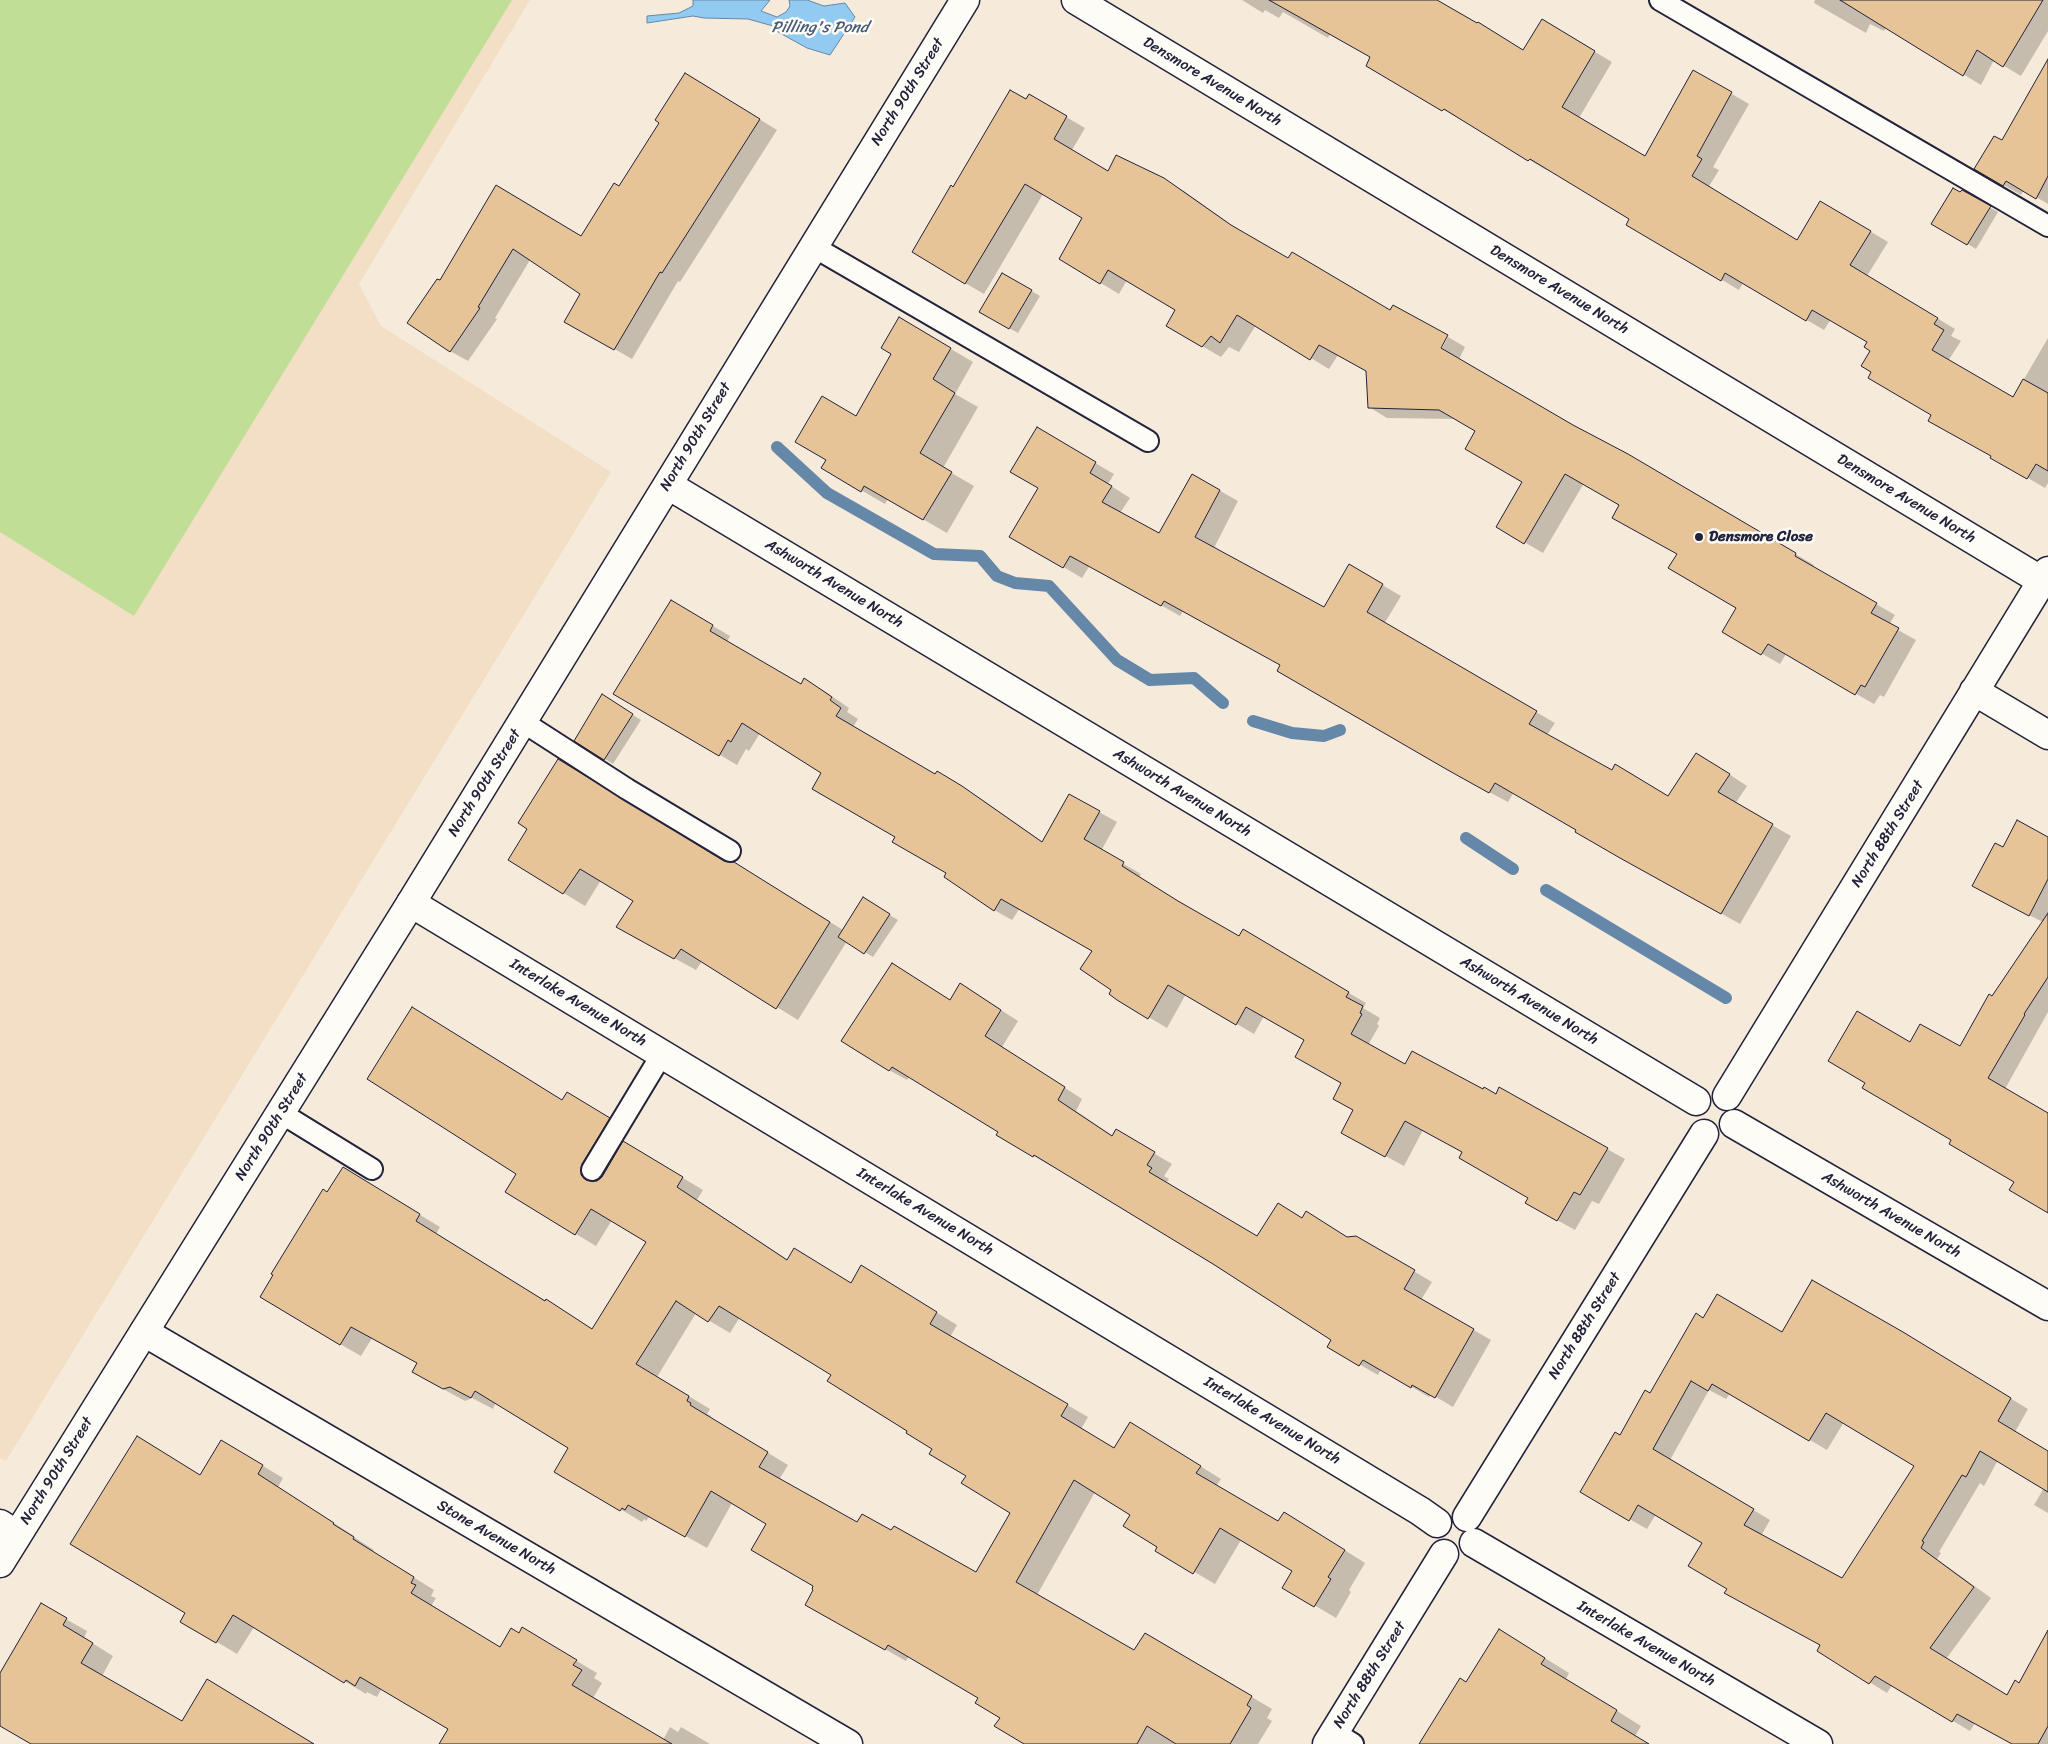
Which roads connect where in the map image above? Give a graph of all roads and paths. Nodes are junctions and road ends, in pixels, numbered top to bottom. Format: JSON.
{"nodes":[{"id":1,"x":965,"y":0,"type":"edge"},
{"id":2,"x":1076,"y":0,"type":"edge"},
{"id":3,"x":1660,"y":0,"type":"edge"},
{"id":4,"x":2048,"y":226,"type":"edge"},
{"id":5,"x":814,"y":247,"type":"junction"},
{"id":6,"x":1148,"y":441,"type":"dead end"},
{"id":7,"x":668,"y":485,"type":"junction"},
{"id":8,"x":2045,"y":576,"type":"edge"},
{"id":9,"x":1974,"y":692,"type":"junction"},
{"id":10,"x":523,"y":722,"type":"junction"},
{"id":11,"x":2048,"y":735,"type":"edge"},
{"id":12,"x":730,"y":851,"type":"dead end"},
{"id":13,"x":411,"y":903,"type":"junction"},
{"id":14,"x":662,"y":1054,"type":"junction"},
{"id":15,"x":1727,"y":1096,"type":"junction"},
{"id":16,"x":1696,"y":1101,"type":"junction"},
{"id":17,"x":281,"y":1113,"type":"junction"},
{"id":18,"x":1734,"y":1124,"type":"junction"},
{"id":19,"x":1704,"y":1134,"type":"junction"},
{"id":20,"x":372,"y":1169,"type":"dead end"},
{"id":21,"x":592,"y":1170,"type":"dead end"},
{"id":22,"x":2048,"y":1306,"type":"edge"},
{"id":23,"x":144,"y":1332,"type":"junction"},
{"id":24,"x":1467,"y":1517,"type":"junction"},
{"id":25,"x":1437,"y":1523,"type":"junction"},
{"id":26,"x":8,"y":1529,"type":"edge"},
{"id":27,"x":1474,"y":1543,"type":"junction"},
{"id":28,"x":1444,"y":1554,"type":"junction"},
{"id":29,"x":0,"y":1563,"type":"edge"},
{"id":30,"x":1338,"y":1740,"type":"edge"},
{"id":31,"x":848,"y":1744,"type":"edge"},
{"id":32,"x":1818,"y":1744,"type":"edge"}],
"edges":[{"from":1,"to":5,"type":"street","name":"North 90th Street"},
{"from":2,"to":8,"type":"street","name":"Densmore Avenue North"},
{"from":3,"to":4,"type":"lane"},
{"from":5,"to":6,"type":"lane"},
{"from":5,"to":7,"type":"street","name":"North 90th Street"},
{"from":7,"to":10,"type":"street","name":"North 90th Street"},
{"from":7,"to":16,"type":"street","name":"Ashworth Avenue North"},
{"from":8,"to":9,"type":"street","name":"North 88th Street"},
{"from":9,"to":11,"type":"street"},
{"from":9,"to":15,"type":"street","name":"North 88th Street"},
{"from":10,"to":12,"type":"lane"},
{"from":10,"to":13,"type":"street","name":"North 90th Street"},
{"from":13,"to":14,"type":"street","name":"Interlake Avenue North"},
{"from":13,"to":17,"type":"street","name":"North 90th Street"},
{"from":14,"to":21,"type":"lane"},
{"from":14,"to":25,"type":"street","name":"Interlake Avenue North"},
{"from":15,"to":16,"type":"street"},
{"from":15,"to":18,"type":"street"},
{"from":16,"to":19,"type":"street"},
{"from":17,"to":20,"type":"lane"},
{"from":17,"to":23,"type":"street","name":"North 90th Street"},
{"from":18,"to":19,"type":"street"},
{"from":18,"to":22,"type":"street","name":"Ashworth Avenue North"},
{"from":19,"to":24,"type":"street","name":"North 88th Street"},
{"from":23,"to":26,"type":"street","name":"North 90th Street"},
{"from":23,"to":31,"type":"street","name":"Stone Avenue North"},
{"from":24,"to":25,"type":"street"},
{"from":24,"to":27,"type":"street"},
{"from":25,"to":28,"type":"street"},
{"from":26,"to":29,"type":"street","name":"North 90th Street"},
{"from":27,"to":28,"type":"street"},
{"from":27,"to":32,"type":"street","name":"Interlake Avenue North"},
{"from":28,"to":30,"type":"street","name":"North 88th Street"}]}
